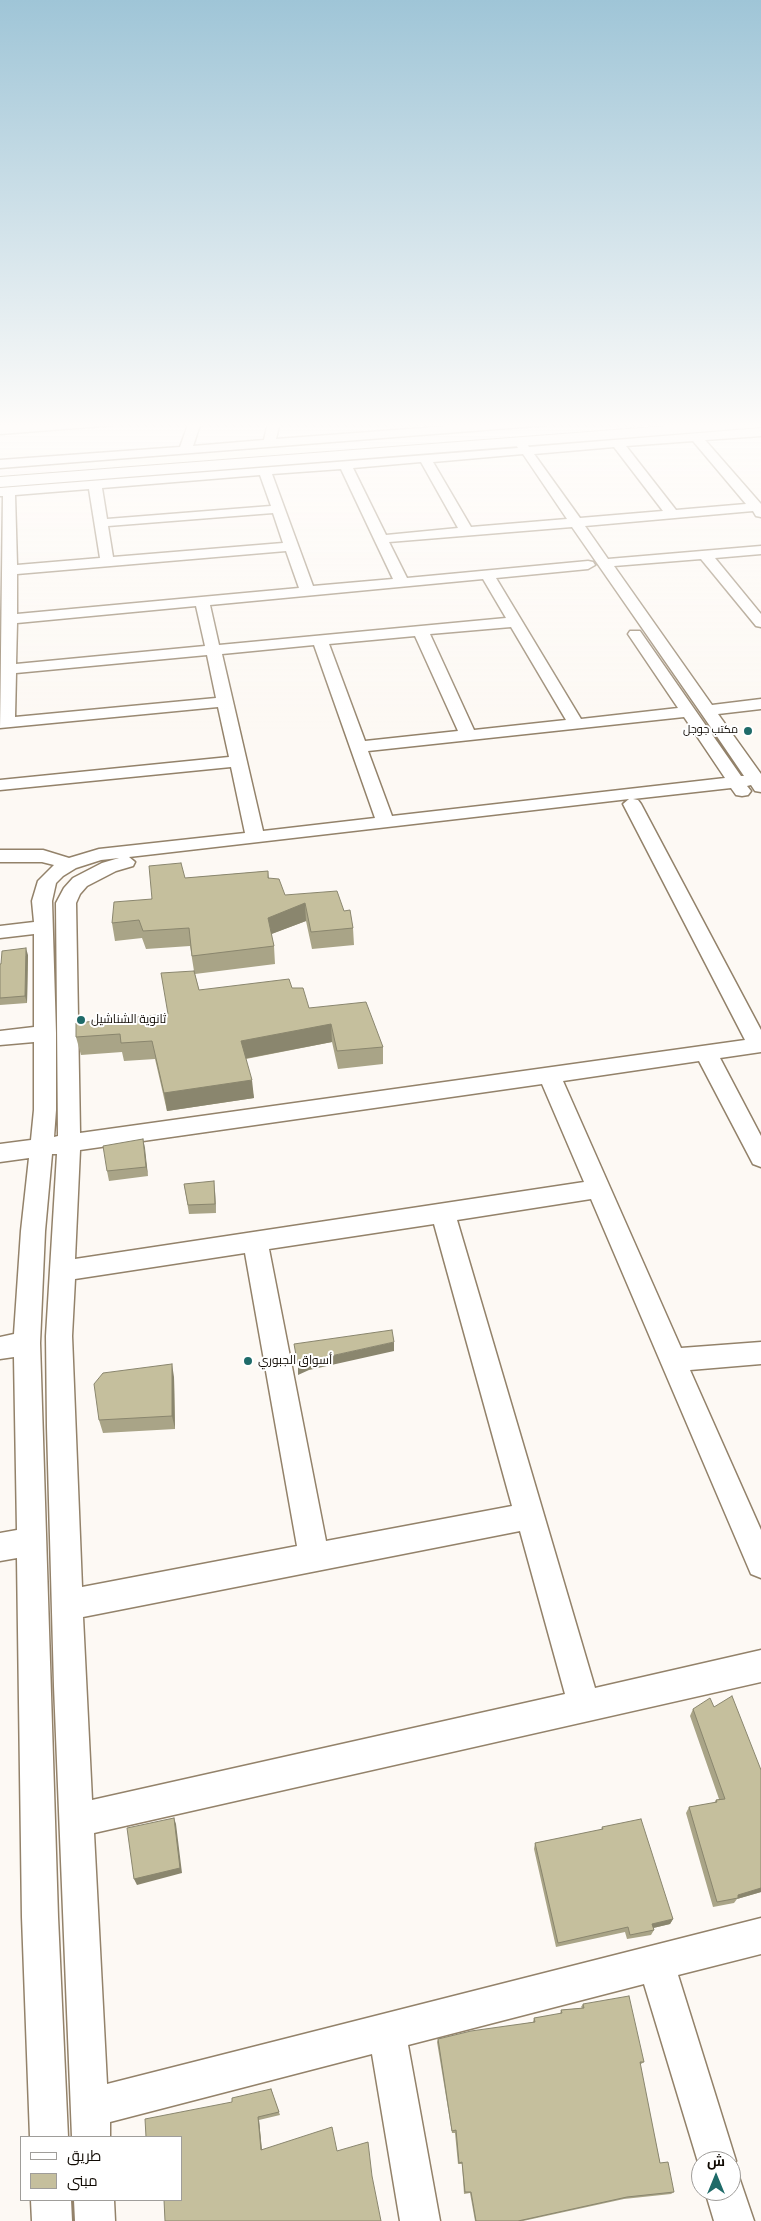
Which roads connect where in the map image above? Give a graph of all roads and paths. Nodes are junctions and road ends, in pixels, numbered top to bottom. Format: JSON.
{"nodes":[{"id":1,"x":101,"y":526,"type":"edge"},
{"id":2,"x":284,"y":526,"type":"edge"},
{"id":3,"x":374,"y":526,"type":"edge"},
{"id":4,"x":464,"y":526,"type":"edge"},
{"id":5,"x":540,"y":526,"type":"edge"},
{"id":6,"x":571,"y":526,"type":"edge"},
{"id":7,"x":572,"y":526,"type":"edge"},
{"id":8,"x":5,"y":531,"type":"edge"},
{"id":9,"x":468,"y":532,"type":"junction"},
{"id":10,"x":381,"y":540,"type":"junction"},
{"id":11,"x":291,"y":546,"type":"junction"},
{"id":12,"x":761,"y":550,"type":"edge"},
{"id":13,"x":704,"y":555,"type":"junction"},
{"id":14,"x":107,"y":562,"type":"junction"},
{"id":15,"x":605,"y":564,"type":"junction"},
{"id":16,"x":588,"y":565,"type":"junction"},
{"id":17,"x":10,"y":570,"type":"junction"},
{"id":18,"x":487,"y":574,"type":"junction"},
{"id":19,"x":598,"y":580,"type":"dead end"},
{"id":20,"x":402,"y":582,"type":"junction"},
{"id":21,"x":307,"y":591,"type":"junction"},
{"id":22,"x":761,"y":596,"type":"edge"},
{"id":23,"x":740,"y":598,"type":"junction"},
{"id":24,"x":202,"y":601,"type":"junction"},
{"id":25,"x":5,"y":620,"type":"edge"},
{"id":26,"x":515,"y":622,"type":"junction"},
{"id":27,"x":761,"y":623,"type":"edge"},
{"id":28,"x":630,"y":626,"type":"dead end"},
{"id":29,"x":420,"y":630,"type":"junction"},
{"id":30,"x":320,"y":640,"type":"junction"},
{"id":31,"x":213,"y":650,"type":"junction"},
{"id":32,"x":9,"y":669,"type":"junction"},
{"id":33,"x":225,"y":702,"type":"junction"},
{"id":34,"x":761,"y":704,"type":"edge"},
{"id":35,"x":707,"y":710,"type":"junction"},
{"id":36,"x":689,"y":712,"type":"junction"},
{"id":37,"x":4,"y":722,"type":"edge"},
{"id":38,"x":576,"y":724,"type":"junction"},
{"id":39,"x":468,"y":735,"type":"junction"},
{"id":40,"x":358,"y":747,"type":"junction"},
{"id":41,"x":238,"y":761,"type":"junction"},
{"id":42,"x":753,"y":784,"type":"edge"},
{"id":43,"x":0,"y":785,"type":"edge"},
{"id":44,"x":632,"y":804,"type":"junction"},
{"id":45,"x":385,"y":821,"type":"junction"},
{"id":46,"x":255,"y":836,"type":"junction"},
{"id":47,"x":0,"y":856,"type":"edge"},
{"id":48,"x":69,"y":864,"type":"junction"},
{"id":49,"x":44,"y":927,"type":"junction"},
{"id":50,"x":0,"y":932,"type":"edge"},
{"id":51,"x":45,"y":1033,"type":"junction"},
{"id":52,"x":0,"y":1038,"type":"edge"},
{"id":53,"x":759,"y":1045,"type":"edge"},
{"id":54,"x":706,"y":1052,"type":"junction"},
{"id":55,"x":549,"y":1075,"type":"junction"},
{"id":56,"x":69,"y":1143,"type":"junction"},
{"id":57,"x":42,"y":1147,"type":"junction"},
{"id":58,"x":0,"y":1153,"type":"edge"},
{"id":59,"x":761,"y":1158,"type":"edge"},
{"id":60,"x":598,"y":1189,"type":"junction"},
{"id":61,"x":442,"y":1212,"type":"junction"},
{"id":62,"x":255,"y":1241,"type":"junction"},
{"id":63,"x":62,"y":1271,"type":"junction"},
{"id":64,"x":27,"y":1343,"type":"junction"},
{"id":65,"x":0,"y":1348,"type":"edge"},
{"id":66,"x":761,"y":1352,"type":"edge"},
{"id":67,"x":673,"y":1360,"type":"junction"},
{"id":68,"x":529,"y":1516,"type":"junction"},
{"id":69,"x":33,"y":1541,"type":"junction"},
{"id":70,"x":0,"y":1547,"type":"edge"},
{"id":71,"x":314,"y":1557,"type":"junction"},
{"id":72,"x":761,"y":1564,"type":"edge"},
{"id":73,"x":68,"y":1605,"type":"junction"},
{"id":74,"x":761,"y":1666,"type":"edge"},
{"id":75,"x":584,"y":1706,"type":"junction"},
{"id":76,"x":77,"y":1820,"type":"junction"},
{"id":77,"x":761,"y":1936,"type":"edge"},
{"id":78,"x":656,"y":1963,"type":"junction"},
{"id":79,"x":387,"y":2032,"type":"junction"},
{"id":80,"x":91,"y":2123,"type":"edge"},
{"id":81,"x":48,"y":2136,"type":"edge"},
{"id":82,"x":713,"y":2151,"type":"edge"},
{"id":83,"x":51,"y":2201,"type":"edge"},
{"id":84,"x":94,"y":2201,"type":"edge"},
{"id":85,"x":727,"y":2201,"type":"edge"},
{"id":86,"x":52,"y":2221,"type":"edge"},
{"id":87,"x":95,"y":2221,"type":"edge"},
{"id":88,"x":420,"y":2221,"type":"edge"},
{"id":89,"x":734,"y":2221,"type":"edge"}],
"edges":[{"from":1,"to":14,"type":"street"},
{"from":2,"to":11,"type":"street"},
{"from":3,"to":10,"type":"street"},
{"from":4,"to":9,"type":"street"},
{"from":5,"to":9,"type":"street"},
{"from":6,"to":16,"type":"street"},
{"from":7,"to":15,"type":"street"},
{"from":8,"to":17,"type":"street"},
{"from":9,"to":10,"type":"street"},
{"from":10,"to":20,"type":"street"},
{"from":11,"to":14,"type":"street"},
{"from":11,"to":21,"type":"street"},
{"from":12,"to":13,"type":"street"},
{"from":13,"to":15,"type":"street"},
{"from":13,"to":23,"type":"street"},
{"from":14,"to":17,"type":"street"},
{"from":15,"to":35,"type":"street"},
{"from":16,"to":18,"type":"street"},
{"from":16,"to":19,"type":"street"},
{"from":17,"to":25,"type":"street"},
{"from":18,"to":20,"type":"street"},
{"from":18,"to":26,"type":"street"},
{"from":20,"to":21,"type":"street"},
{"from":21,"to":24,"type":"street"},
{"from":22,"to":23,"type":"street"},
{"from":23,"to":27,"type":"street"},
{"from":24,"to":25,"type":"street"},
{"from":24,"to":31,"type":"street"},
{"from":25,"to":32,"type":"street"},
{"from":26,"to":29,"type":"street"},
{"from":26,"to":38,"type":"street"},
{"from":28,"to":36,"type":"street"},
{"from":29,"to":30,"type":"street"},
{"from":29,"to":39,"type":"street"},
{"from":30,"to":31,"type":"street"},
{"from":30,"to":40,"type":"street"},
{"from":31,"to":32,"type":"street"},
{"from":31,"to":33,"type":"street"},
{"from":32,"to":37,"type":"street"},
{"from":33,"to":37,"type":"street"},
{"from":33,"to":41,"type":"street"},
{"from":34,"to":35,"type":"street"},
{"from":35,"to":42,"type":"street"},
{"from":36,"to":38,"type":"street"},
{"from":36,"to":42,"type":"street"},
{"from":38,"to":39,"type":"street"},
{"from":39,"to":40,"type":"street"},
{"from":40,"to":45,"type":"street"},
{"from":41,"to":43,"type":"street"},
{"from":41,"to":46,"type":"street"},
{"from":42,"to":44,"type":"street"},
{"from":42,"to":45,"type":"street"},
{"from":44,"to":53,"type":"street"},
{"from":44,"to":56,"type":"street"},
{"from":45,"to":46,"type":"street"},
{"from":46,"to":48,"type":"street"},
{"from":47,"to":48,"type":"street"},
{"from":48,"to":49,"type":"street"},
{"from":49,"to":50,"type":"street"},
{"from":49,"to":51,"type":"street"},
{"from":51,"to":52,"type":"street"},
{"from":51,"to":57,"type":"street"},
{"from":53,"to":54,"type":"street"},
{"from":54,"to":55,"type":"street"},
{"from":54,"to":59,"type":"street"},
{"from":55,"to":56,"type":"street"},
{"from":55,"to":60,"type":"street"},
{"from":56,"to":57,"type":"street"},
{"from":56,"to":63,"type":"street"},
{"from":57,"to":58,"type":"street"},
{"from":57,"to":64,"type":"street"},
{"from":60,"to":61,"type":"street"},
{"from":60,"to":67,"type":"street"},
{"from":61,"to":62,"type":"street"},
{"from":61,"to":68,"type":"street"},
{"from":62,"to":63,"type":"street"},
{"from":62,"to":71,"type":"street"},
{"from":63,"to":73,"type":"street"},
{"from":64,"to":65,"type":"street"},
{"from":64,"to":69,"type":"street"},
{"from":66,"to":67,"type":"street"},
{"from":67,"to":72,"type":"street"},
{"from":68,"to":71,"type":"street"},
{"from":68,"to":75,"type":"street"},
{"from":69,"to":70,"type":"street"},
{"from":69,"to":81,"type":"street"},
{"from":71,"to":73,"type":"street"},
{"from":73,"to":76,"type":"street"},
{"from":74,"to":75,"type":"street"},
{"from":75,"to":76,"type":"street"},
{"from":76,"to":80,"type":"street"},
{"from":77,"to":78,"type":"street"},
{"from":78,"to":79,"type":"street"},
{"from":78,"to":82,"type":"street"},
{"from":79,"to":80,"type":"street"},
{"from":79,"to":88,"type":"street"},
{"from":83,"to":86,"type":"street"},
{"from":84,"to":87,"type":"street"},
{"from":85,"to":89,"type":"street"}]}
